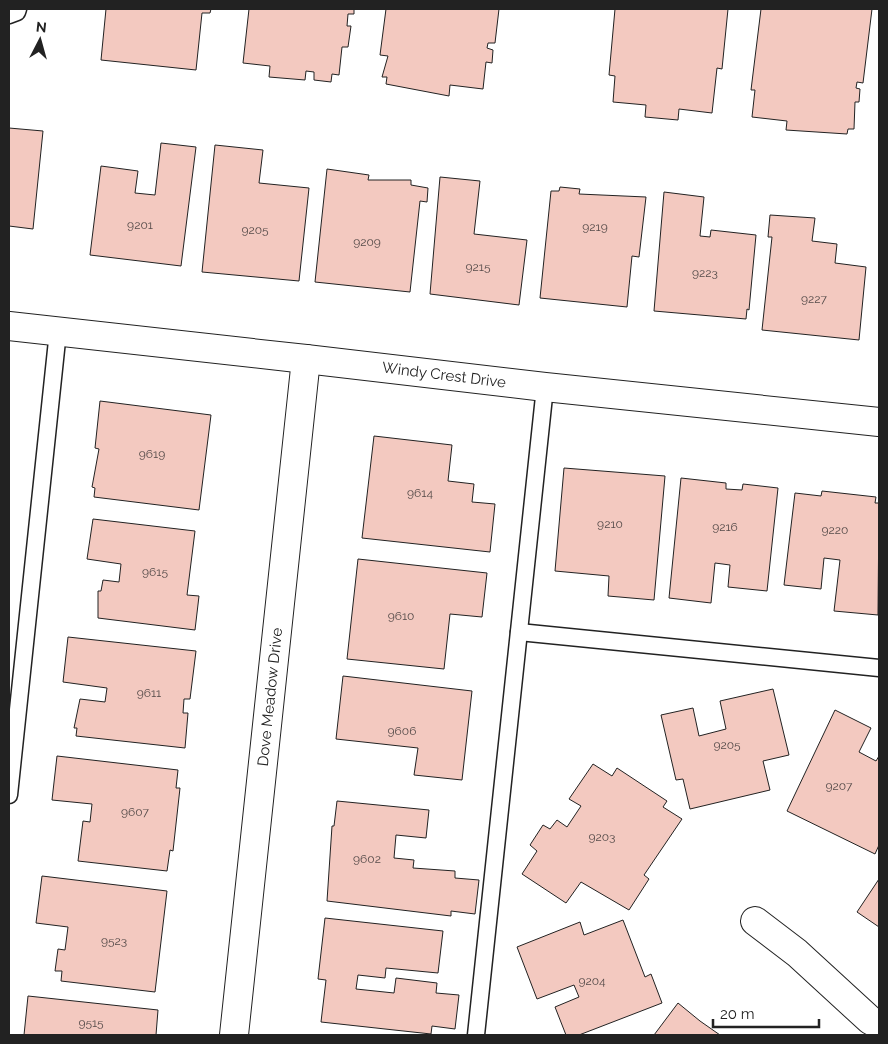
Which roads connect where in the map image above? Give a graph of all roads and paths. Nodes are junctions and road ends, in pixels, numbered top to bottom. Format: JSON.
{"nodes":[{"id":1,"x":18,"y":9,"type":"edge"},
{"id":2,"x":9,"y":15,"type":"edge"},
{"id":3,"x":9,"y":326,"type":"edge"},
{"id":4,"x":58,"y":331,"type":"junction"},
{"id":5,"x":306,"y":358,"type":"junction"},
{"id":6,"x":545,"y":387,"type":"junction"},
{"id":7,"x":879,"y":422,"type":"edge"},
{"id":8,"x":519,"y":632,"type":"junction"},
{"id":9,"x":879,"y":668,"type":"edge"},
{"id":10,"x":9,"y":795,"type":"edge"},
{"id":11,"x":755,"y":920,"type":"dead end"},
{"id":12,"x":879,"y":1025,"type":"edge"},
{"id":13,"x":234,"y":1035,"type":"edge"},
{"id":14,"x":476,"y":1035,"type":"edge"}],
"edges":[{"from":1,"to":2,"type":"lane"},
{"from":3,"to":4,"type":"street","name":"Windy Crest Drive"},
{"from":4,"to":5,"type":"street","name":"Windy Crest Drive"},
{"from":4,"to":10,"type":"lane"},
{"from":5,"to":6,"type":"street","name":"Windy Crest Drive"},
{"from":5,"to":13,"type":"street","name":"Dove Meadow Drive"},
{"from":6,"to":7,"type":"street","name":"Windy Crest Drive"},
{"from":6,"to":8,"type":"lane"},
{"from":8,"to":9,"type":"lane"},
{"from":8,"to":14,"type":"lane"},
{"from":11,"to":12,"type":"street"}]}
